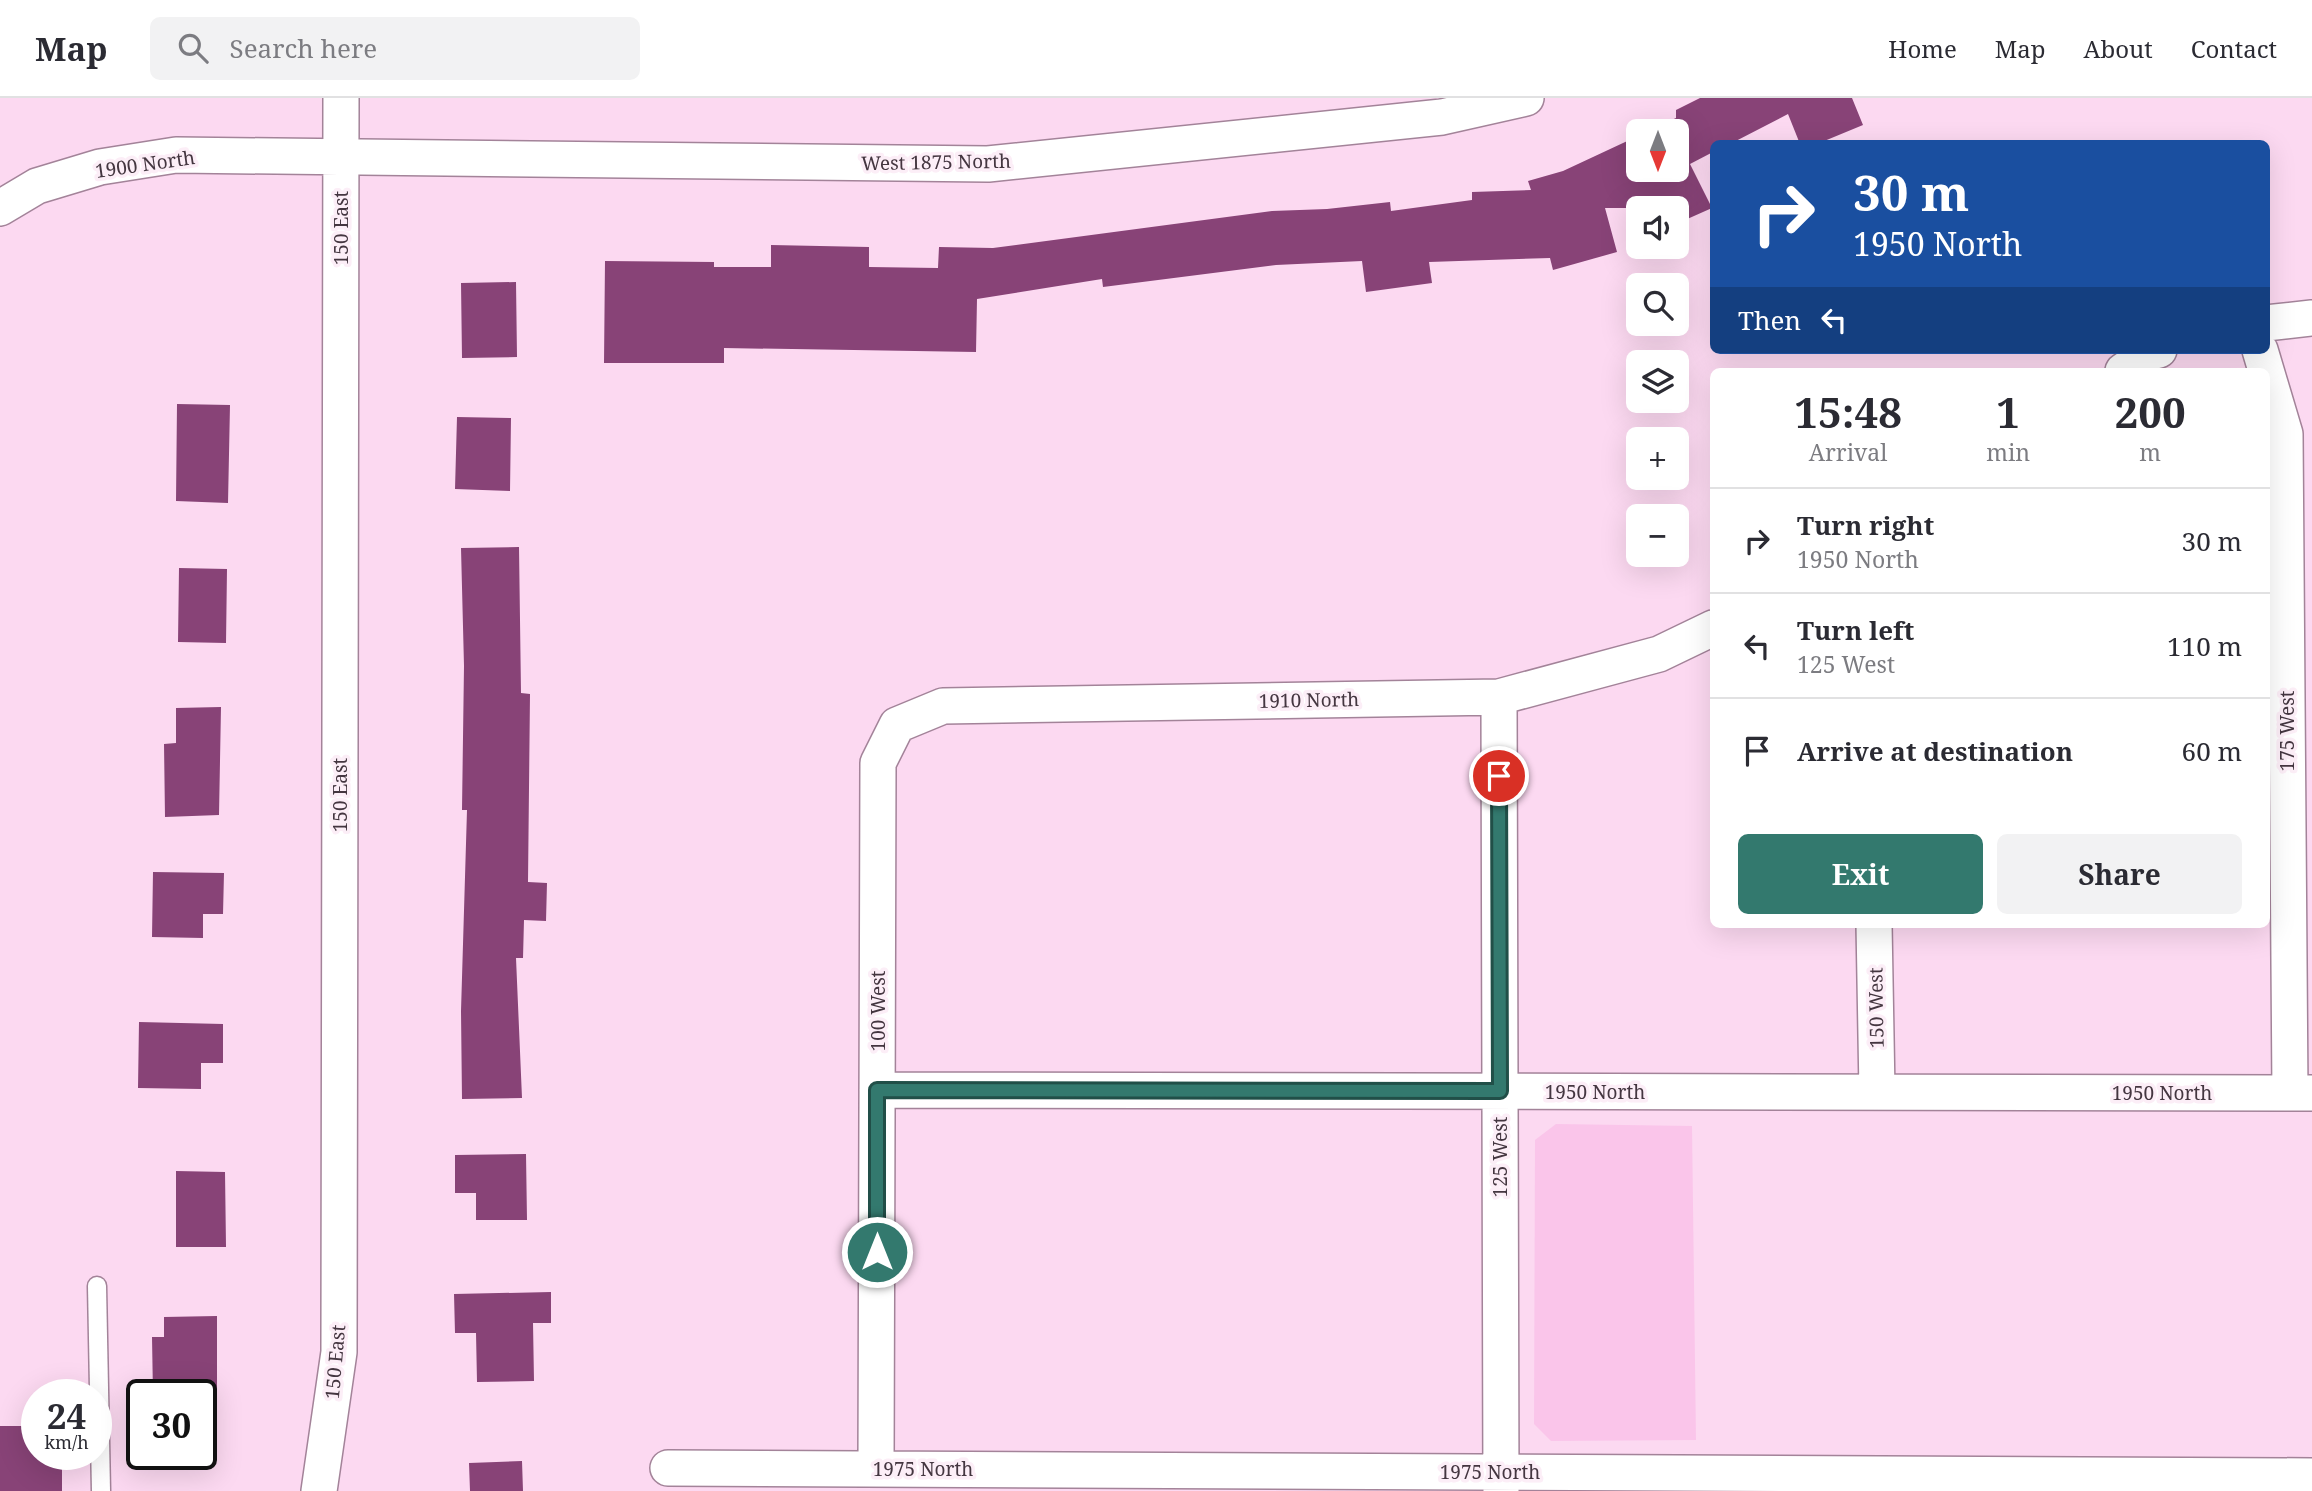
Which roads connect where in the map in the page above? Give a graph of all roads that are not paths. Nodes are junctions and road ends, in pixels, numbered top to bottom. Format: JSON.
{"nodes":[{"id":1,"x":341,"y":98,"type":"edge"},
{"id":2,"x":1526,"y":98,"type":"edge"},
{"id":3,"x":1346,"y":112,"type":"edge"},
{"id":4,"x":341,"y":157,"type":"junction"},
{"id":5,"x":0,"y":208,"type":"edge"},
{"id":6,"x":2312,"y":318,"type":"edge"},
{"id":7,"x":2270,"y":323,"type":"edge"},
{"id":8,"x":2148,"y":354,"type":"edge"},
{"id":9,"x":2127,"y":368,"type":"edge"},
{"id":10,"x":2270,"y":384,"type":"edge"},
{"id":11,"x":1710,"y":629,"type":"edge"},
{"id":12,"x":1499,"y":697,"type":"junction"},
{"id":13,"x":897,"y":725,"type":"joint"},
{"id":14,"x":1874,"y":928,"type":"edge"},
{"id":15,"x":877,"y":1090,"type":"junction"},
{"id":16,"x":1500,"y":1091,"type":"junction"},
{"id":17,"x":1877,"y":1093,"type":"junction"},
{"id":18,"x":2301,"y":1093,"type":"edge"},
{"id":19,"x":97,"y":1286,"type":"dead end"},
{"id":20,"x":668,"y":1468,"type":"dead end"},
{"id":21,"x":876,"y":1469,"type":"junction"},
{"id":22,"x":2312,"y":1476,"type":"edge"},
{"id":23,"x":1501,"y":1481,"type":"edge"},
{"id":24,"x":101,"y":1491,"type":"edge"},
{"id":25,"x":319,"y":1491,"type":"edge"}],
"edges":[{"from":1,"to":4,"type":"street","name":"150 East"},
{"from":2,"to":3,"type":"street","name":"West 1875 North"},
{"from":3,"to":4,"type":"street","name":"West 1875 North"},
{"from":4,"to":5,"type":"street","name":"1900 North"},
{"from":4,"to":25,"type":"street","name":"150 East"},
{"from":6,"to":7,"type":"street"},
{"from":8,"to":9,"type":"street"},
{"from":10,"to":18,"type":"street","name":"175 West"},
{"from":11,"to":12,"type":"street","name":"1910 North"},
{"from":12,"to":13,"type":"street","name":"1910 North"},
{"from":12,"to":16,"type":"street","name":"125 West"},
{"from":13,"to":15,"type":"street","name":"100 West"},
{"from":14,"to":17,"type":"street","name":"150 West"},
{"from":15,"to":16,"type":"street","name":"1950 North"},
{"from":15,"to":21,"type":"street","name":"100 West"},
{"from":16,"to":17,"type":"street","name":"1950 North"},
{"from":16,"to":23,"type":"street","name":"125 West"},
{"from":17,"to":18,"type":"street","name":"1950 North"},
{"from":19,"to":24,"type":"lane"},
{"from":20,"to":21,"type":"street","name":"1975 North"},
{"from":21,"to":23,"type":"street","name":"1975 North"},
{"from":22,"to":23,"type":"street","name":"1975 North"}]}
